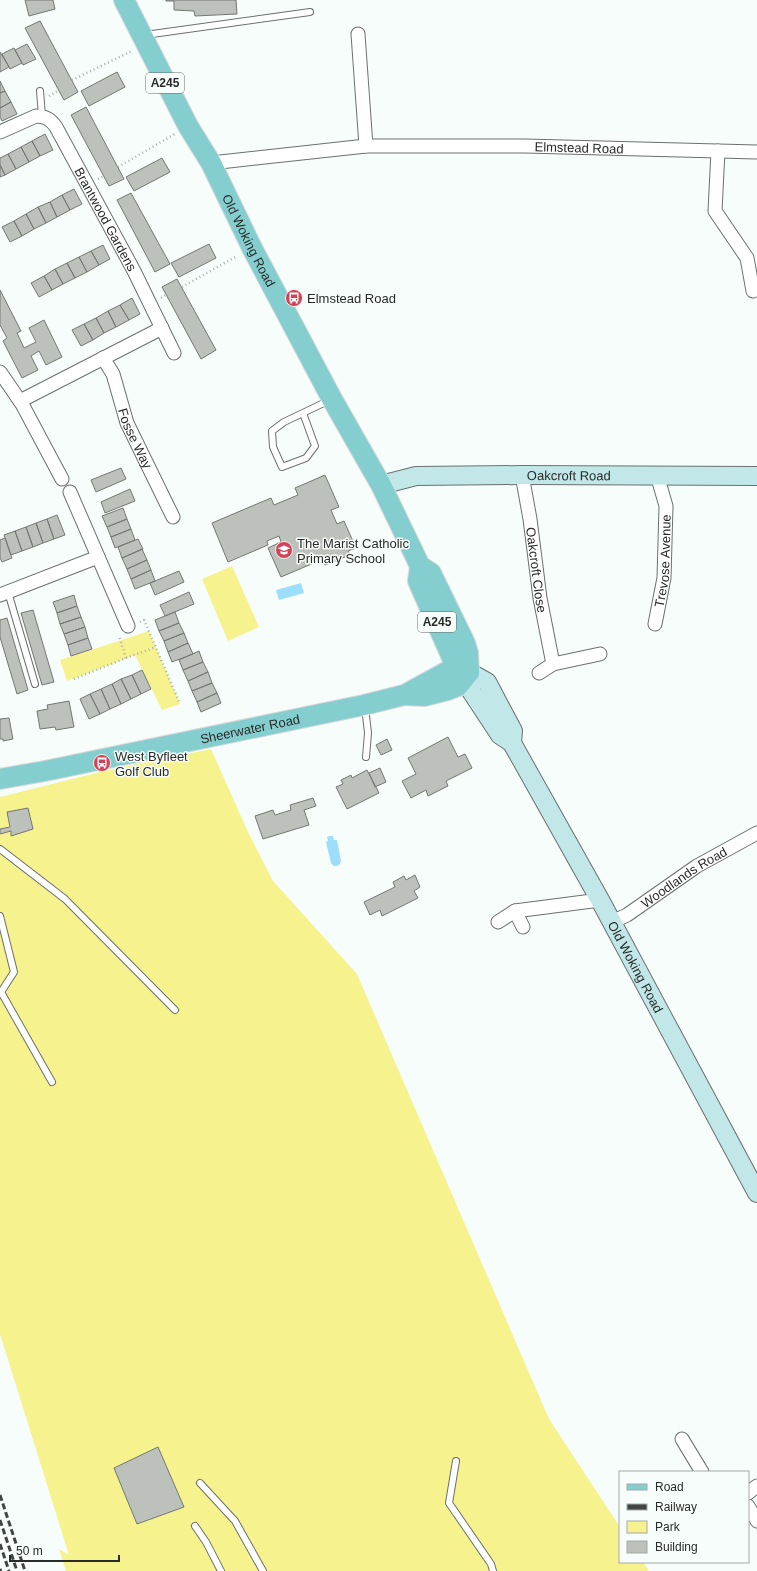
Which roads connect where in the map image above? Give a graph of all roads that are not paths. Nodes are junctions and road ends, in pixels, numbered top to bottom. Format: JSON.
{"nodes":[{"id":1,"x":124,"y":0,"type":"edge"},
{"id":2,"x":310,"y":12,"type":"dead end"},
{"id":3,"x":358,"y":34,"type":"dead end"},
{"id":4,"x":143,"y":40,"type":"junction"},
{"id":5,"x":40,"y":91,"type":"dead end"},
{"id":6,"x":42,"y":116,"type":"junction"},
{"id":7,"x":0,"y":132,"type":"edge"},
{"id":8,"x":366,"y":146,"type":"junction"},
{"id":9,"x":718,"y":151,"type":"junction"},
{"id":10,"x":757,"y":152,"type":"edge"},
{"id":11,"x":211,"y":163,"type":"junction"},
{"id":12,"x":753,"y":291,"type":"dead end"},
{"id":13,"x":162,"y":328,"type":"junction"},
{"id":14,"x":174,"y":353,"type":"dead end"},
{"id":15,"x":103,"y":358,"type":"junction"},
{"id":16,"x":0,"y":372,"type":"edge"},
{"id":17,"x":332,"y":399,"type":"junction"},
{"id":18,"x":20,"y":401,"type":"junction"},
{"id":19,"x":303,"y":413,"type":"junction"},
{"id":20,"x":522,"y":475,"type":"junction"},
{"id":21,"x":657,"y":475,"type":"junction"},
{"id":22,"x":757,"y":476,"type":"edge"},
{"id":23,"x":62,"y":479,"type":"dead end"},
{"id":24,"x":381,"y":485,"type":"junction"},
{"id":25,"x":70,"y":492,"type":"dead end"},
{"id":26,"x":173,"y":517,"type":"dead end"},
{"id":27,"x":98,"y":558,"type":"junction"},
{"id":28,"x":4,"y":593,"type":"edge"},
{"id":29,"x":655,"y":624,"type":"dead end"},
{"id":30,"x":128,"y":626,"type":"road end"},
{"id":31,"x":600,"y":654,"type":"dead end"},
{"id":32,"x":554,"y":664,"type":"junction"},
{"id":33,"x":469,"y":672,"type":"junction"},
{"id":34,"x":539,"y":673,"type":"dead end"},
{"id":35,"x":35,"y":684,"type":"dead end"},
{"id":36,"x":364,"y":705,"type":"junction"},
{"id":37,"x":366,"y":757,"type":"dead end"},
{"id":38,"x":0,"y":779,"type":"edge"},
{"id":39,"x":757,"y":833,"type":"edge"},
{"id":40,"x":0,"y":849,"type":"edge"},
{"id":41,"x":600,"y":900,"type":"junction"},
{"id":42,"x":516,"y":911,"type":"junction"},
{"id":43,"x":0,"y":916,"type":"edge"},
{"id":44,"x":498,"y":922,"type":"dead end"},
{"id":45,"x":612,"y":922,"type":"junction"},
{"id":46,"x":523,"y":927,"type":"dead end"},
{"id":47,"x":175,"y":1010,"type":"dead end"},
{"id":48,"x":52,"y":1082,"type":"dead end"},
{"id":49,"x":757,"y":1193,"type":"edge"},
{"id":50,"x":682,"y":1439,"type":"dead end"},
{"id":51,"x":456,"y":1461,"type":"dead end"},
{"id":52,"x":701,"y":1471,"type":"edge"},
{"id":53,"x":200,"y":1483,"type":"dead end"},
{"id":54,"x":757,"y":1486,"type":"edge"},
{"id":55,"x":749,"y":1492,"type":"edge"},
{"id":56,"x":749,"y":1508,"type":"edge"},
{"id":57,"x":757,"y":1521,"type":"edge"},
{"id":58,"x":195,"y":1526,"type":"dead end"},
{"id":59,"x":221,"y":1571,"type":"edge"},
{"id":60,"x":263,"y":1571,"type":"edge"},
{"id":61,"x":493,"y":1571,"type":"edge"}],
"edges":[{"from":1,"to":4,"type":"main road","name":"Old Woking Road","number":"A245"},
{"from":2,"to":4,"type":"lane"},
{"from":3,"to":8,"type":"street"},
{"from":4,"to":11,"type":"main road","name":"Old Woking Road","number":"A245"},
{"from":5,"to":6,"type":"lane"},
{"from":6,"to":7,"type":"street"},
{"from":6,"to":13,"type":"street","name":"Brantwood Gardens"},
{"from":8,"to":9,"type":"street","name":"Elmstead Road"},
{"from":8,"to":11,"type":"street","name":"Elmstead Road"},
{"from":9,"to":10,"type":"street","name":"Elmstead Road"},
{"from":9,"to":12,"type":"street"},
{"from":11,"to":17,"type":"main road","name":"Old Woking Road","number":"A245"},
{"from":13,"to":14,"type":"street","name":"Brantwood Gardens"},
{"from":13,"to":15,"type":"street"},
{"from":15,"to":18,"type":"street"},
{"from":15,"to":26,"type":"street","name":"Fosse Way"},
{"from":16,"to":18,"type":"street"},
{"from":17,"to":19,"type":"lane"},
{"from":17,"to":24,"type":"main road","name":"Old Woking Road","number":"A245"},
{"from":18,"to":23,"type":"street"},
{"from":19,"to":19,"type":"lane"},
{"from":20,"to":21,"type":"main road","name":"Oakcroft Road"},
{"from":20,"to":24,"type":"main road","name":"Oakcroft Road"},
{"from":20,"to":32,"type":"street","name":"Oakcroft Close"},
{"from":21,"to":22,"type":"main road","name":"Oakcroft Road"},
{"from":21,"to":29,"type":"street","name":"Trevose Avenue"},
{"from":24,"to":33,"type":"main road","name":"Old Woking Road","number":"A245"},
{"from":25,"to":27,"type":"street"},
{"from":27,"to":28,"type":"street"},
{"from":27,"to":30,"type":"street"},
{"from":28,"to":35,"type":"lane"},
{"from":31,"to":32,"type":"street"},
{"from":32,"to":34,"type":"street"},
{"from":33,"to":36,"type":"main road","name":"Sheerwater Road"},
{"from":33,"to":41,"type":"main road","name":"Old Woking Road"},
{"from":36,"to":37,"type":"lane"},
{"from":36,"to":38,"type":"main road","name":"Sheerwater Road"},
{"from":39,"to":45,"type":"street","name":"Woodlands Road"},
{"from":40,"to":47,"type":"lane"},
{"from":41,"to":42,"type":"street"},
{"from":41,"to":45,"type":"main road","name":"Old Woking Road"},
{"from":42,"to":44,"type":"street"},
{"from":42,"to":46,"type":"street"},
{"from":43,"to":48,"type":"lane"},
{"from":45,"to":49,"type":"main road","name":"Old Woking Road"},
{"from":50,"to":52,"type":"street"},
{"from":51,"to":61,"type":"lane"},
{"from":53,"to":60,"type":"lane"},
{"from":54,"to":55,"type":"street"},
{"from":56,"to":57,"type":"street"},
{"from":58,"to":59,"type":"lane"}]}
